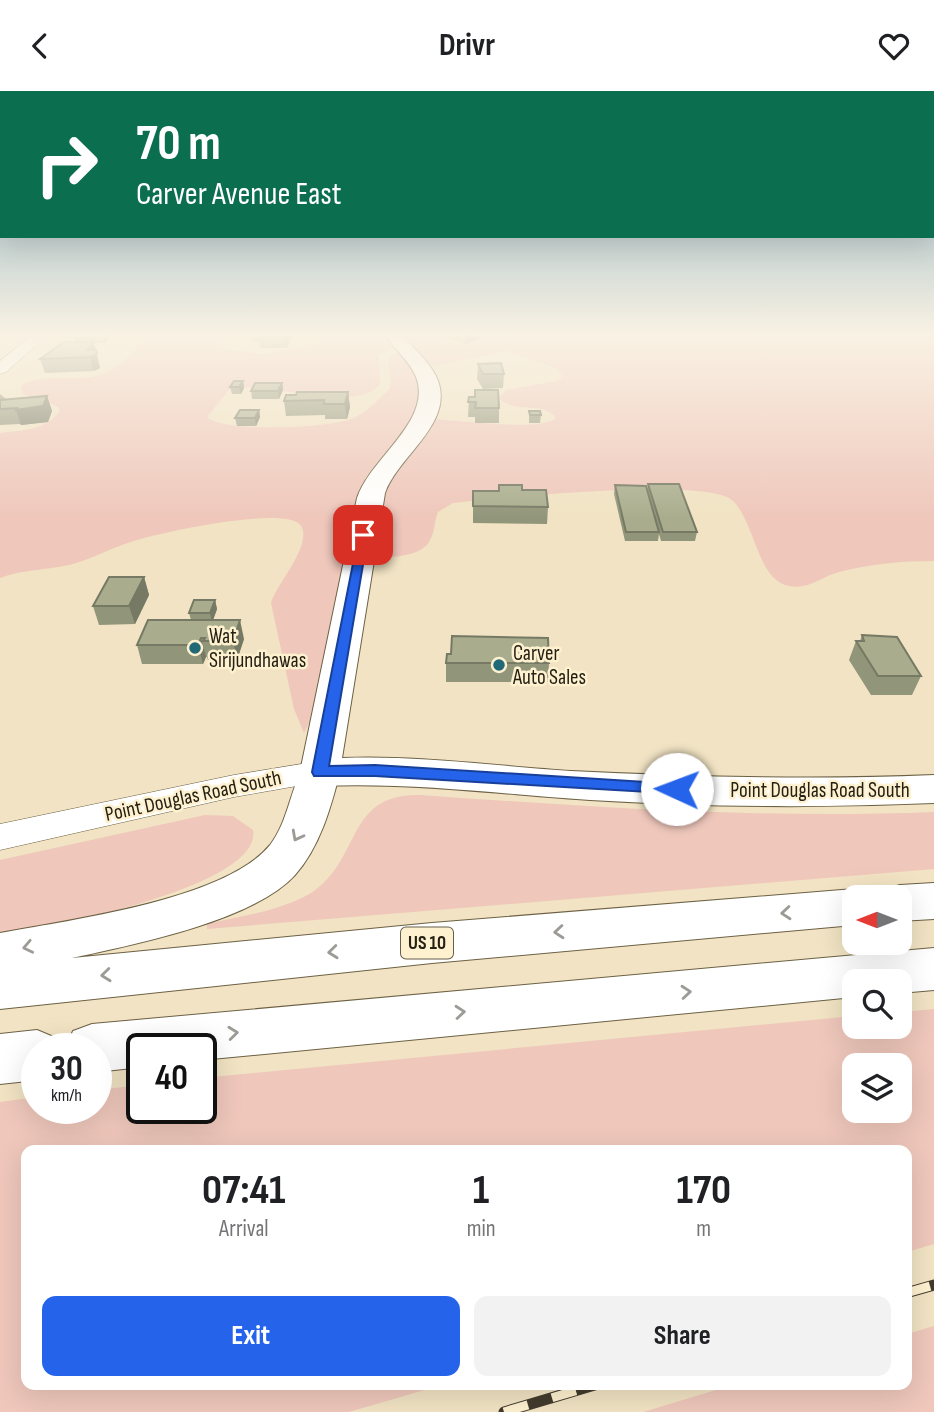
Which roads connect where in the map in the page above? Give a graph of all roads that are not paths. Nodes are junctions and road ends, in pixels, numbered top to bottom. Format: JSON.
{"nodes":[{"id":1,"x":430,"y":396,"type":"edge"},
{"id":2,"x":320,"y":772,"type":"junction"},
{"id":3,"x":934,"y":789,"type":"edge"},
{"id":4,"x":0,"y":837,"type":"edge"},
{"id":5,"x":934,"y":901,"type":"edge"},
{"id":6,"x":912,"y":903,"type":"edge"},
{"id":7,"x":842,"y":908,"type":"edge"},
{"id":8,"x":0,"y":953,"type":"edge"},
{"id":9,"x":934,"y":969,"type":"edge"},
{"id":10,"x":0,"y":987,"type":"edge"},
{"id":11,"x":112,"y":1046,"type":"edge"},
{"id":12,"x":21,"y":1057,"type":"edge"},
{"id":13,"x":0,"y":1059,"type":"edge"}],
"edges":[{"from":1,"to":2,"type":"main road"},
{"from":2,"to":3,"type":"main road","name":"Point Douglas Road South"},
{"from":2,"to":4,"type":"street","name":"Point Douglas Road South"},
{"from":2,"to":8,"type":"main road","one_way":true},
{"from":5,"to":6,"type":"main road"},
{"from":7,"to":10,"type":"main road","number":"US 10","one_way":true},
{"from":11,"to":9,"type":"main road","one_way":true},
{"from":12,"to":13,"type":"main road"}]}
